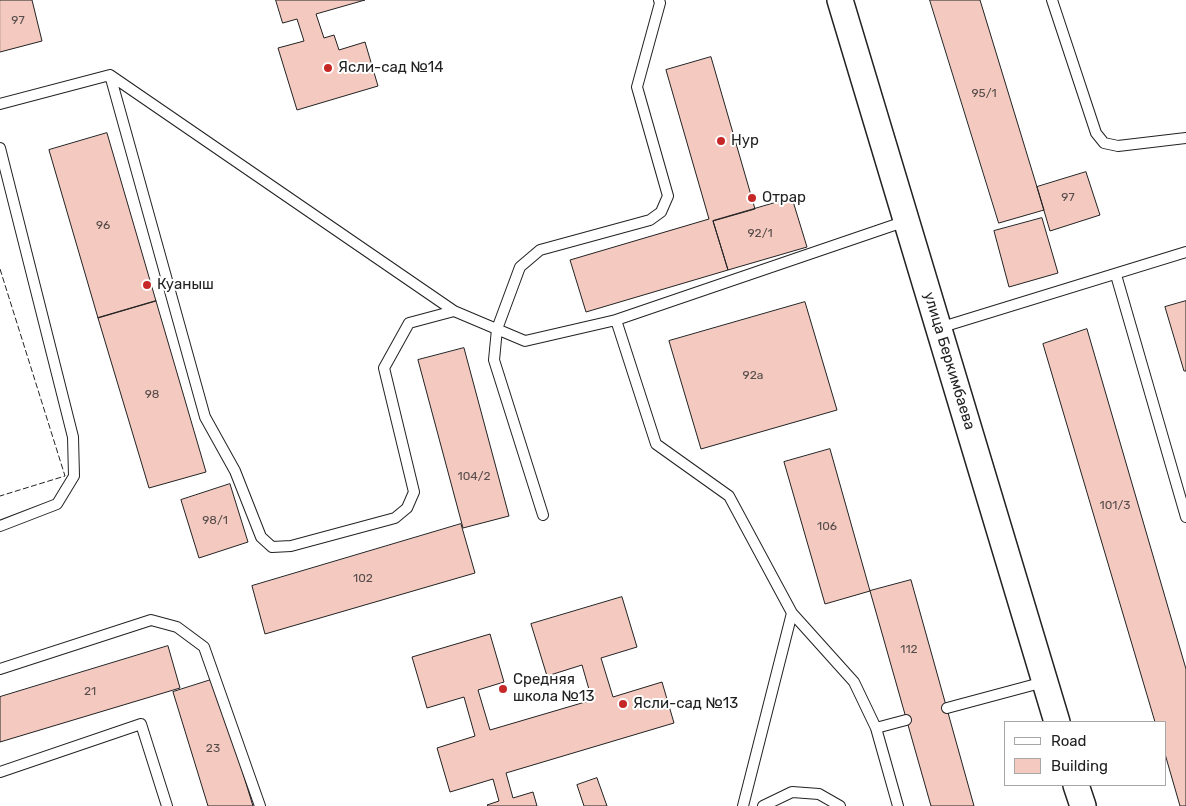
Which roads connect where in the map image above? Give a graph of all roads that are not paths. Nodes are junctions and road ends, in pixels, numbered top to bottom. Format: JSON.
{"nodes":[{"id":1,"x":659,"y":0,"type":"edge"},
{"id":2,"x":840,"y":0,"type":"edge"},
{"id":3,"x":1052,"y":0,"type":"edge"},
{"id":4,"x":110,"y":75,"type":"junction"},
{"id":5,"x":0,"y":104,"type":"edge"},
{"id":6,"x":1186,"y":138,"type":"edge"},
{"id":7,"x":0,"y":148,"type":"edge"},
{"id":8,"x":906,"y":221,"type":"junction"},
{"id":9,"x":1186,"y":252,"type":"edge"},
{"id":10,"x":1116,"y":275,"type":"junction"},
{"id":11,"x":454,"y":311,"type":"junction"},
{"id":12,"x":616,"y":320,"type":"junction"},
{"id":13,"x":938,"y":328,"type":"junction"},
{"id":14,"x":497,"y":329,"type":"junction"},
{"id":15,"x":543,"y":515,"type":"dead end"},
{"id":16,"x":1186,"y":517,"type":"edge"},
{"id":17,"x":0,"y":526,"type":"edge"},
{"id":18,"x":792,"y":613,"type":"junction"},
{"id":19,"x":0,"y":669,"type":"edge"},
{"id":20,"x":1045,"y":682,"type":"junction"},
{"id":21,"x":947,"y":708,"type":"dead end"},
{"id":22,"x":906,"y":720,"type":"dead end"},
{"id":23,"x":1057,"y":721,"type":"edge"},
{"id":24,"x":876,"y":728,"type":"junction"},
{"id":25,"x":0,"y":772,"type":"edge"},
{"id":26,"x":1076,"y":786,"type":"edge"},
{"id":27,"x":167,"y":806,"type":"edge"},
{"id":28,"x":260,"y":806,"type":"edge"},
{"id":29,"x":743,"y":806,"type":"edge"},
{"id":30,"x":763,"y":806,"type":"edge"},
{"id":31,"x":840,"y":806,"type":"edge"},
{"id":32,"x":898,"y":806,"type":"edge"},
{"id":33,"x":1083,"y":806,"type":"edge"}],
"edges":[{"from":1,"to":14,"type":"lane"},
{"from":2,"to":8,"type":"street","name":"улица Беркимбаева"},
{"from":3,"to":6,"type":"lane"},
{"from":4,"to":5,"type":"lane"},
{"from":4,"to":11,"type":"lane"},
{"from":4,"to":11,"type":"lane"},
{"from":7,"to":17,"type":"lane"},
{"from":8,"to":12,"type":"lane"},
{"from":8,"to":13,"type":"street","name":"улица Беркимбаева"},
{"from":9,"to":10,"type":"lane"},
{"from":10,"to":13,"type":"lane"},
{"from":10,"to":16,"type":"lane"},
{"from":11,"to":14,"type":"lane"},
{"from":12,"to":14,"type":"lane"},
{"from":12,"to":18,"type":"lane"},
{"from":13,"to":20,"type":"street","name":"улица Беркимбаева"},
{"from":14,"to":15,"type":"lane"},
{"from":18,"to":24,"type":"lane"},
{"from":18,"to":29,"type":"lane"},
{"from":19,"to":28,"type":"lane"},
{"from":20,"to":21,"type":"lane"},
{"from":20,"to":23,"type":"street","name":"улица Беркимбаева"},
{"from":22,"to":24,"type":"lane"},
{"from":24,"to":32,"type":"lane"},
{"from":25,"to":27,"type":"lane"},
{"from":26,"to":33,"type":"street"},
{"from":30,"to":31,"type":"lane"}]}
